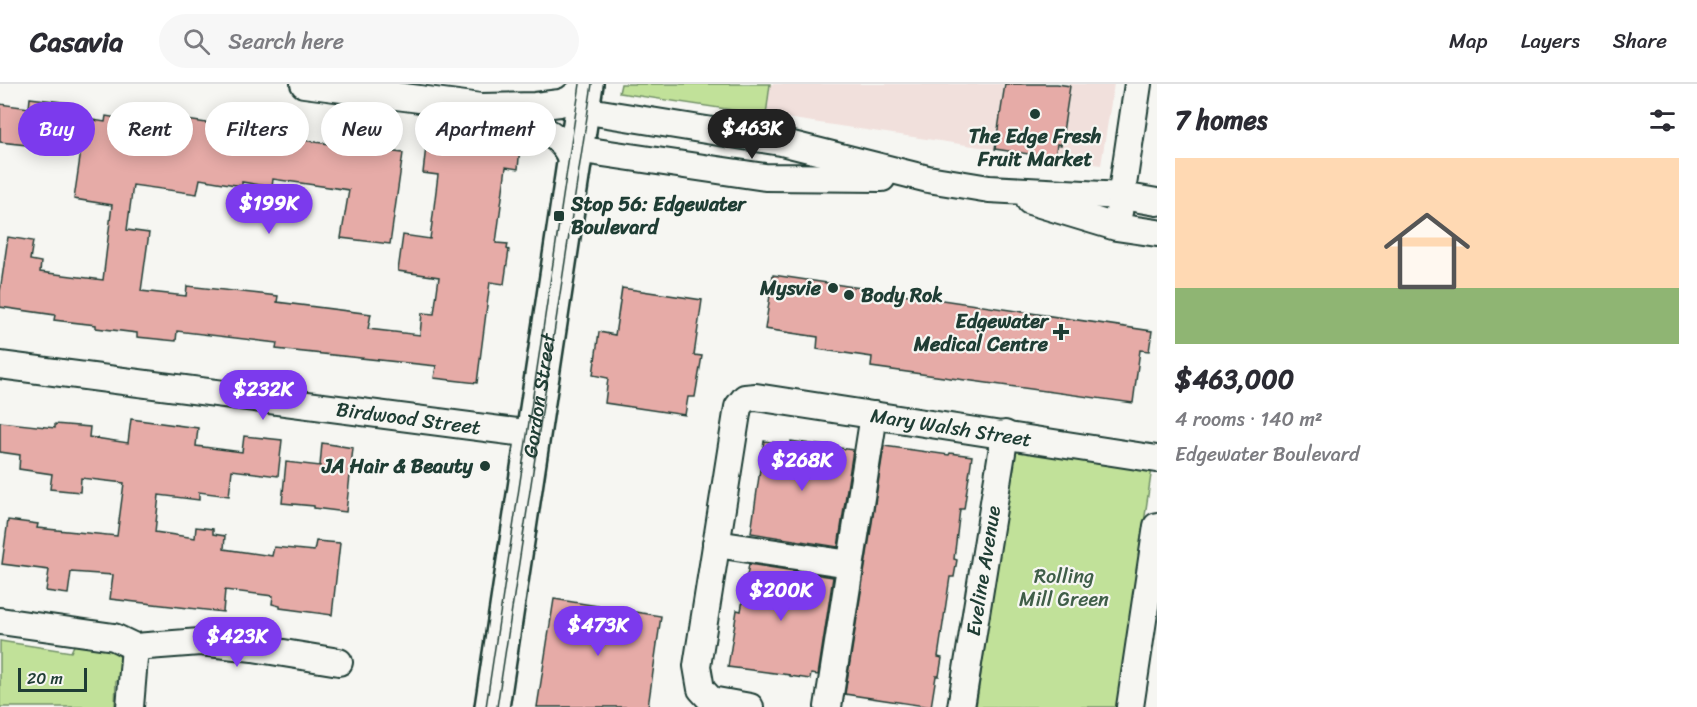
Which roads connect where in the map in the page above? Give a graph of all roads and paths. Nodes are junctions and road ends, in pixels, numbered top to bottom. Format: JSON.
{"nodes":[{"id":1,"x":304,"y":84,"type":"edge"},
{"id":2,"x":1138,"y":84,"type":"edge"},
{"id":3,"x":585,"y":94,"type":"edge"},
{"id":4,"x":443,"y":102,"type":"edge"},
{"id":5,"x":556,"y":103,"type":"edge"},
{"id":6,"x":556,"y":137,"type":"edge"},
{"id":7,"x":575,"y":158,"type":"junction"},
{"id":8,"x":928,"y":179,"type":"junction"},
{"id":9,"x":989,"y":189,"type":"junction"},
{"id":10,"x":1122,"y":196,"type":"junction"},
{"id":11,"x":1157,"y":202,"type":"edge"},
{"id":12,"x":1116,"y":227,"type":"junction"},
{"id":13,"x":1157,"y":233,"type":"edge"},
{"id":14,"x":0,"y":365,"type":"edge"},
{"id":15,"x":874,"y":415,"type":"junction"},
{"id":16,"x":532,"y":434,"type":"junction"},
{"id":17,"x":1005,"y":434,"type":"junction"},
{"id":18,"x":1157,"y":459,"type":"edge"},
{"id":19,"x":1157,"y":526,"type":"edge"},
{"id":20,"x":716,"y":544,"type":"junction"},
{"id":21,"x":850,"y":564,"type":"junction"},
{"id":22,"x":0,"y":621,"type":"edge"},
{"id":23,"x":135,"y":647,"type":"junction"},
{"id":24,"x":339,"y":662,"type":"dead end"},
{"id":25,"x":130,"y":707,"type":"edge"},
{"id":26,"x":492,"y":707,"type":"edge"},
{"id":27,"x":750,"y":707,"type":"edge"},
{"id":28,"x":828,"y":707,"type":"edge"},
{"id":29,"x":962,"y":707,"type":"edge"},
{"id":30,"x":1130,"y":707,"type":"edge"}],
"edges":[{"from":1,"to":4,"type":"street"},
{"from":2,"to":10,"type":"street"},
{"from":3,"to":5,"type":"street"},
{"from":3,"to":7,"type":"main road","name":"Gordon Street"},
{"from":3,"to":8,"type":"street"},
{"from":6,"to":7,"type":"street"},
{"from":7,"to":8,"type":"street"},
{"from":7,"to":16,"type":"main road","name":"Gordon Street"},
{"from":8,"to":9,"type":"street"},
{"from":9,"to":10,"type":"street"},
{"from":9,"to":12,"type":"street"},
{"from":10,"to":11,"type":"street"},
{"from":10,"to":12,"type":"street"},
{"from":12,"to":13,"type":"street"},
{"from":14,"to":16,"type":"street","name":"Birdwood Street"},
{"from":15,"to":17,"type":"street","name":"Mary Walsh Street"},
{"from":15,"to":20,"type":"street","name":"Mary Walsh Street"},
{"from":15,"to":21,"type":"street"},
{"from":16,"to":26,"type":"main road","name":"Gordon Street"},
{"from":17,"to":18,"type":"street","name":"Mary Walsh Street"},
{"from":17,"to":29,"type":"street","name":"Eveline Avenue"},
{"from":19,"to":30,"type":"street"},
{"from":20,"to":21,"type":"street"},
{"from":20,"to":27,"type":"street"},
{"from":21,"to":28,"type":"street"},
{"from":22,"to":23,"type":"street"},
{"from":23,"to":24,"type":"street"},
{"from":23,"to":25,"type":"street"}]}
